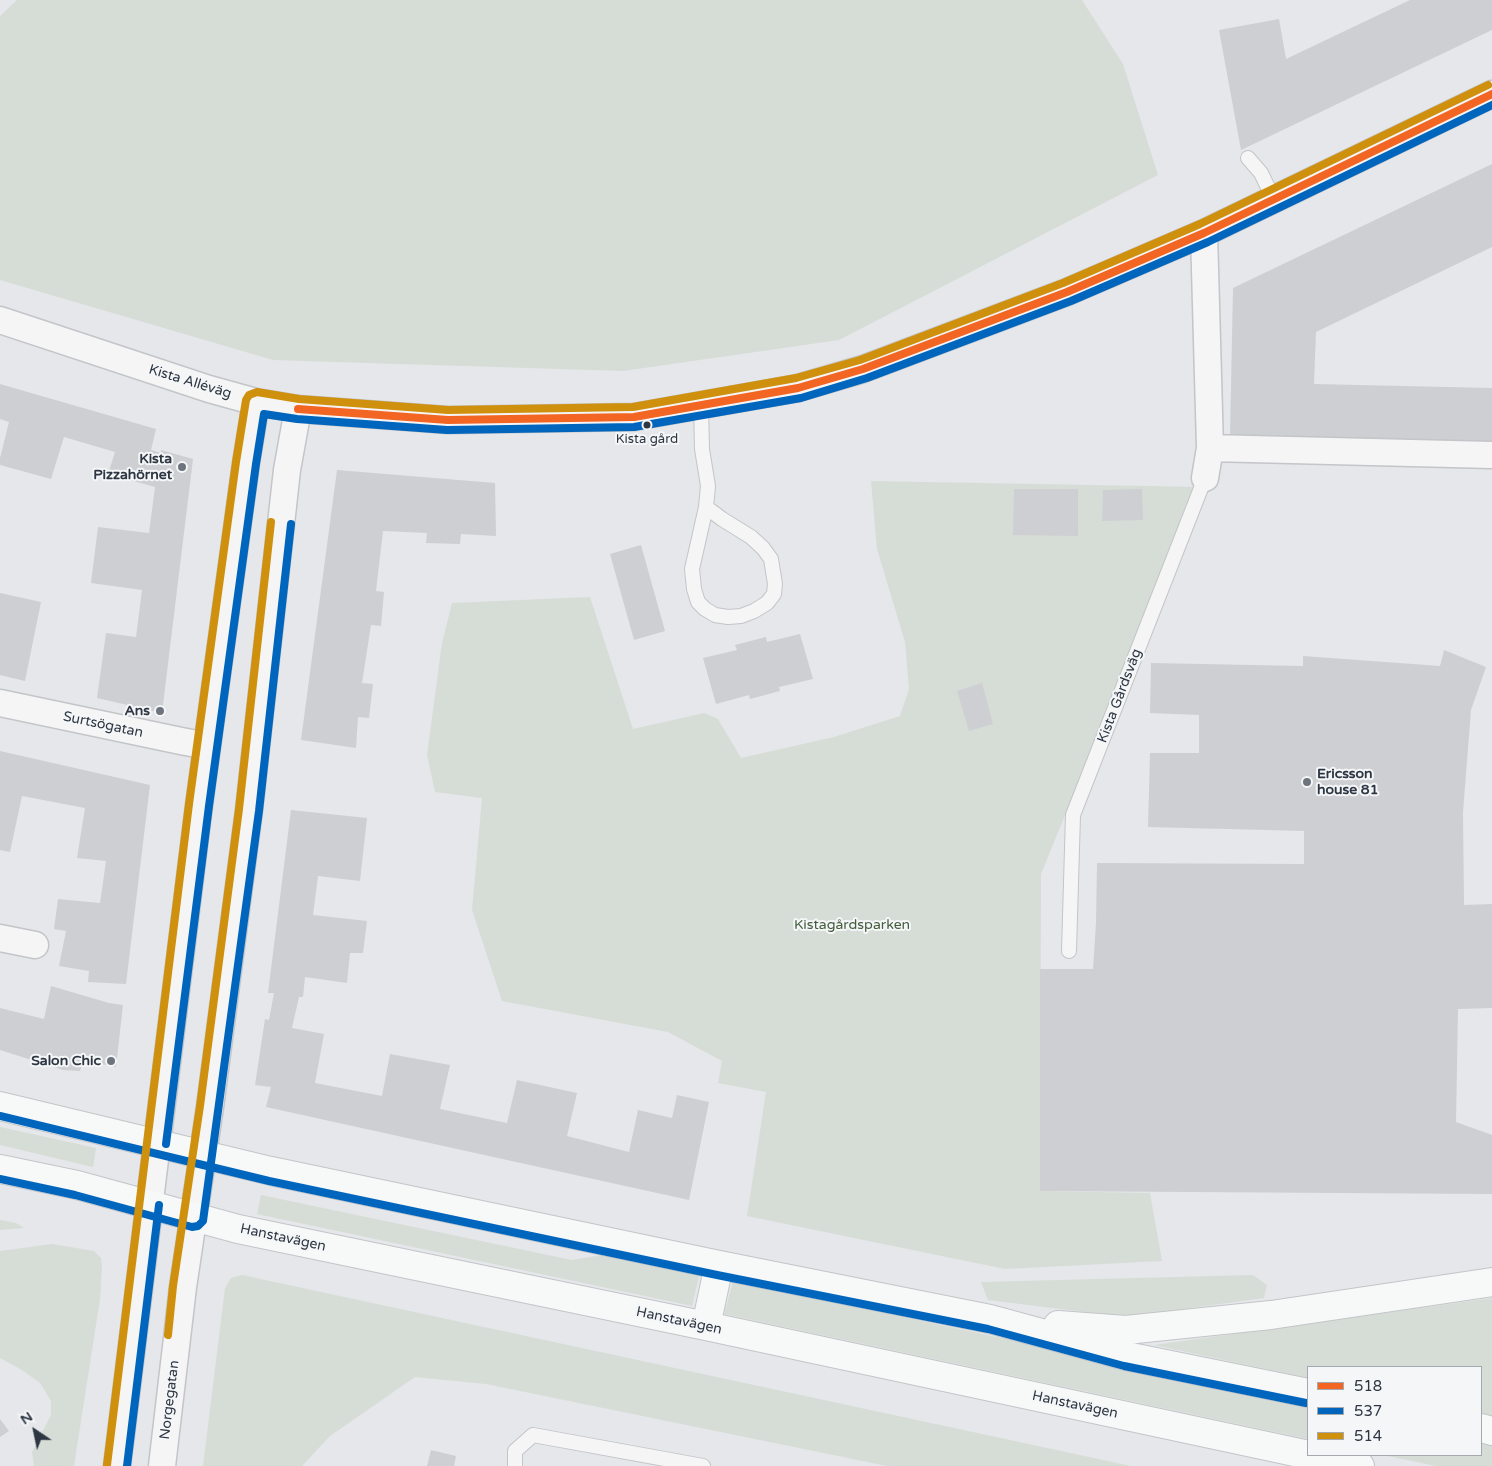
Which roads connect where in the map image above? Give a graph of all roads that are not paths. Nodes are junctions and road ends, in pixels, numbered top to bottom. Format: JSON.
{"nodes":[{"id":1,"x":1492,"y":94,"type":"edge"},
{"id":2,"x":1248,"y":158,"type":"dead end"},
{"id":3,"x":1274,"y":200,"type":"junction"},
{"id":4,"x":1204,"y":233,"type":"junction"},
{"id":5,"x":0,"y":320,"type":"edge"},
{"id":6,"x":256,"y":402,"type":"junction"},
{"id":7,"x":701,"y":405,"type":"junction"},
{"id":8,"x":298,"y":409,"type":"junction"},
{"id":9,"x":1210,"y":448,"type":"junction"},
{"id":10,"x":1492,"y":455,"type":"edge"},
{"id":11,"x":1205,"y":478,"type":"joint"},
{"id":12,"x":706,"y":507,"type":"junction"},
{"id":13,"x":0,"y":703,"type":"edge"},
{"id":14,"x":207,"y":746,"type":"junction"},
{"id":15,"x":0,"y":938,"type":"edge"},
{"id":16,"x":35,"y":945,"type":"dead end"},
{"id":17,"x":1069,"y":952,"type":"dead end"},
{"id":18,"x":0,"y":1106,"type":"edge"},
{"id":19,"x":156,"y":1144,"type":"junction"},
{"id":20,"x":203,"y":1155,"type":"junction"},
{"id":21,"x":0,"y":1169,"type":"edge"},
{"id":22,"x":149,"y":1204,"type":"junction"},
{"id":23,"x":194,"y":1217,"type":"junction"},
{"id":24,"x":720,"y":1264,"type":"junction"},
{"id":25,"x":1490,"y":1282,"type":"edge"},
{"id":26,"x":990,"y":1319,"type":"junction"},
{"id":27,"x":706,"y":1326,"type":"junction"},
{"id":28,"x":1307,"y":1393,"type":"edge"},
{"id":29,"x":1307,"y":1455,"type":"edge"},
{"id":30,"x":1313,"y":1456,"type":"edge"},
{"id":31,"x":117,"y":1466,"type":"edge"},
{"id":32,"x":162,"y":1466,"type":"edge"},
{"id":33,"x":515,"y":1466,"type":"edge"},
{"id":34,"x":704,"y":1466,"type":"edge"},
{"id":35,"x":1360,"y":1466,"type":"edge"}],
"edges":[{"from":1,"to":3,"type":"street","name":"Kista Alléväg"},
{"from":2,"to":3,"type":"lane"},
{"from":3,"to":4,"type":"street","name":"Kista Alléväg"},
{"from":4,"to":7,"type":"street","name":"Kista Alléväg"},
{"from":4,"to":9,"type":"street","name":"Kista Gårdsväg"},
{"from":5,"to":6,"type":"street","name":"Kista Alléväg"},
{"from":6,"to":8,"type":"street","name":"Kista Alléväg"},
{"from":6,"to":14,"type":"street"},
{"from":7,"to":8,"type":"street","name":"Kista Alléväg"},
{"from":7,"to":12,"type":"lane"},
{"from":8,"to":20,"type":"street","name":"Norgegatan"},
{"from":9,"to":10,"type":"street"},
{"from":9,"to":11,"type":"street","name":"Kista Gårdsväg"},
{"from":11,"to":17,"type":"lane","name":"Kista Gårdsväg"},
{"from":12,"to":12,"type":"lane"},
{"from":13,"to":14,"type":"street","name":"Surtsögatan"},
{"from":14,"to":19,"type":"street"},
{"from":15,"to":16,"type":"street"},
{"from":18,"to":19,"type":"main road"},
{"from":19,"to":20,"type":"main road"},
{"from":19,"to":22,"type":"street"},
{"from":20,"to":23,"type":"street","name":"Norgegatan"},
{"from":20,"to":24,"type":"main road"},
{"from":21,"to":22,"type":"main road","name":"Hanstavägen"},
{"from":22,"to":23,"type":"main road","name":"Hanstavägen"},
{"from":22,"to":31,"type":"street"},
{"from":23,"to":27,"type":"main road","name":"Hanstavägen"},
{"from":23,"to":32,"type":"street","name":"Norgegatan"},
{"from":24,"to":26,"type":"main road"},
{"from":24,"to":27,"type":"main road"},
{"from":25,"to":26,"type":"main road"},
{"from":26,"to":28,"type":"main road"},
{"from":27,"to":29,"type":"main road","name":"Hanstavägen"},
{"from":30,"to":35,"type":"main road","name":"Hanstavägen"},
{"from":33,"to":34,"type":"lane"}]}
